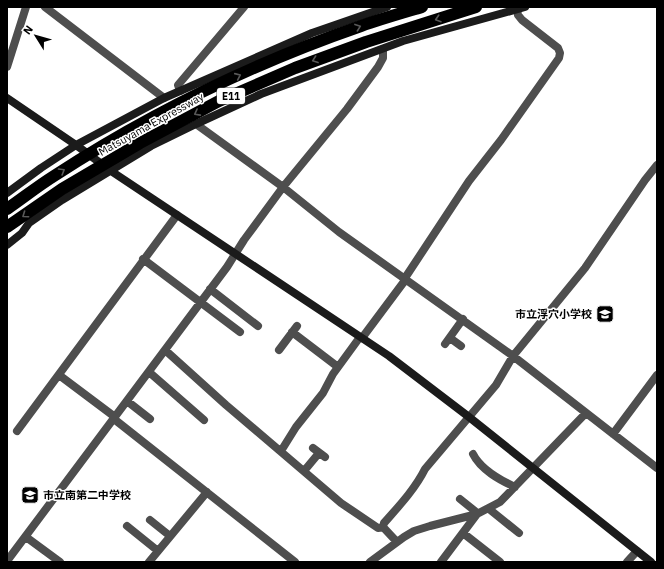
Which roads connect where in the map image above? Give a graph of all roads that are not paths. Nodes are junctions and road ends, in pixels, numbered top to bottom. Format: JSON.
{"nodes":[{"id":1,"x":26,"y":7,"type":"edge"},
{"id":2,"x":45,"y":7,"type":"edge"},
{"id":3,"x":244,"y":7,"type":"edge"},
{"id":4,"x":387,"y":7,"type":"edge"},
{"id":5,"x":422,"y":7,"type":"edge"},
{"id":6,"x":476,"y":7,"type":"edge"},
{"id":7,"x":521,"y":8,"type":"edge"},
{"id":8,"x":384,"y":48,"type":"junction"},
{"id":9,"x":7,"y":67,"type":"edge"},
{"id":10,"x":180,"y":91,"type":"junction"},
{"id":11,"x":7,"y":98,"type":"edge"},
{"id":12,"x":164,"y":98,"type":"junction"},
{"id":13,"x":196,"y":124,"type":"junction"},
{"id":14,"x":76,"y":145,"type":"junction"},
{"id":15,"x":657,"y":165,"type":"edge"},
{"id":16,"x":110,"y":171,"type":"junction"},
{"id":17,"x":283,"y":187,"type":"junction"},
{"id":18,"x":7,"y":193,"type":"edge"},
{"id":19,"x":7,"y":209,"type":"edge"},
{"id":20,"x":177,"y":214,"type":"junction"},
{"id":21,"x":7,"y":227,"type":"edge"},
{"id":22,"x":7,"y":245,"type":"edge"},
{"id":23,"x":236,"y":254,"type":"junction"},
{"id":24,"x":144,"y":259,"type":"junction"},
{"id":25,"x":406,"y":278,"type":"junction"},
{"id":26,"x":210,"y":289,"type":"junction"},
{"id":27,"x":200,"y":302,"type":"junction"},
{"id":28,"x":463,"y":319,"type":"junction"},
{"id":29,"x":256,"y":321,"type":"dead end"},
{"id":30,"x":240,"y":332,"type":"dead end"},
{"id":31,"x":361,"y":338,"type":"junction"},
{"id":32,"x":280,"y":344,"type":"dead end"},
{"id":33,"x":461,"y":346,"type":"dead end"},
{"id":34,"x":165,"y":350,"type":"junction"},
{"id":35,"x":513,"y":356,"type":"junction"},
{"id":36,"x":338,"y":367,"type":"junction"},
{"id":37,"x":149,"y":372,"type":"junction"},
{"id":38,"x":59,"y":375,"type":"junction"},
{"id":39,"x":657,"y":375,"type":"edge"},
{"id":40,"x":127,"y":401,"type":"junction"},
{"id":41,"x":586,"y":413,"type":"junction"},
{"id":42,"x":469,"y":417,"type":"junction"},
{"id":43,"x":115,"y":418,"type":"junction"},
{"id":44,"x":150,"y":419,"type":"dead end"},
{"id":45,"x":204,"y":420,"type":"dead end"},
{"id":46,"x":17,"y":431,"type":"dead end"},
{"id":47,"x":613,"y":434,"type":"junction"},
{"id":48,"x":281,"y":451,"type":"junction"},
{"id":49,"x":319,"y":453,"type":"dead end"},
{"id":50,"x":473,"y":454,"type":"dead end"},
{"id":51,"x":533,"y":468,"type":"junction"},
{"id":52,"x":657,"y":468,"type":"edge"},
{"id":53,"x":304,"y":471,"type":"junction"},
{"id":54,"x":515,"y":487,"type":"junction"},
{"id":55,"x":207,"y":492,"type":"junction"},
{"id":56,"x":460,"y":499,"type":"dead end"},
{"id":57,"x":489,"y":509,"type":"junction"},
{"id":58,"x":477,"y":514,"type":"junction"},
{"id":59,"x":150,"y":520,"type":"dead end"},
{"id":60,"x":127,"y":526,"type":"dead end"},
{"id":61,"x":383,"y":527,"type":"junction"},
{"id":62,"x":463,"y":533,"type":"junction"},
{"id":63,"x":519,"y":533,"type":"dead end"},
{"id":64,"x":170,"y":536,"type":"junction"},
{"id":65,"x":26,"y":537,"type":"junction"},
{"id":66,"x":398,"y":542,"type":"junction"},
{"id":67,"x":158,"y":551,"type":"junction"},
{"id":68,"x":637,"y":551,"type":"junction"},
{"id":69,"x":7,"y":561,"type":"edge"},
{"id":70,"x":60,"y":562,"type":"edge"},
{"id":71,"x":149,"y":562,"type":"edge"},
{"id":72,"x":296,"y":562,"type":"edge"},
{"id":73,"x":370,"y":562,"type":"edge"},
{"id":74,"x":441,"y":562,"type":"edge"},
{"id":75,"x":500,"y":562,"type":"edge"},
{"id":76,"x":627,"y":562,"type":"edge"},
{"id":77,"x":651,"y":562,"type":"edge"}],
"edges":[{"from":1,"to":9,"type":"street"},
{"from":2,"to":12,"type":"street"},
{"from":3,"to":10,"type":"street"},
{"from":4,"to":10,"type":"street"},
{"from":19,"to":5,"type":"highway","name":"Matsuyama Expressway","number":"E11","one_way":true},
{"from":6,"to":21,"type":"highway","name":"Matsuyama Expressway","number":"E11","one_way":true},
{"from":7,"to":8,"type":"street"},
{"from":7,"to":25,"type":"street"},
{"from":8,"to":13,"type":"street"},
{"from":8,"to":17,"type":"street"},
{"from":10,"to":12,"type":"street"},
{"from":11,"to":14,"type":"street"},
{"from":12,"to":14,"type":"street"},
{"from":13,"to":16,"type":"street"},
{"from":13,"to":17,"type":"street"},
{"from":14,"to":16,"type":"street"},
{"from":14,"to":18,"type":"street"},
{"from":15,"to":35,"type":"street"},
{"from":16,"to":20,"type":"street"},
{"from":16,"to":22,"type":"street"},
{"from":17,"to":23,"type":"street"},
{"from":17,"to":25,"type":"street"},
{"from":20,"to":23,"type":"street"},
{"from":20,"to":24,"type":"street"},
{"from":23,"to":26,"type":"street"},
{"from":23,"to":31,"type":"street"},
{"from":24,"to":27,"type":"street"},
{"from":24,"to":38,"type":"street"},
{"from":25,"to":28,"type":"street"},
{"from":25,"to":31,"type":"street"},
{"from":26,"to":27,"type":"street"},
{"from":26,"to":29,"type":"street"},
{"from":27,"to":30,"type":"street"},
{"from":27,"to":34,"type":"street"},
{"from":28,"to":33,"type":"street"},
{"from":28,"to":35,"type":"street"},
{"from":31,"to":36,"type":"street"},
{"from":31,"to":42,"type":"street"},
{"from":32,"to":36,"type":"street"},
{"from":34,"to":37,"type":"street"},
{"from":34,"to":48,"type":"street"},
{"from":35,"to":41,"type":"street"},
{"from":35,"to":42,"type":"street"},
{"from":36,"to":48,"type":"street"},
{"from":37,"to":40,"type":"street"},
{"from":37,"to":45,"type":"street"},
{"from":38,"to":43,"type":"street"},
{"from":38,"to":46,"type":"street"},
{"from":39,"to":47,"type":"street"},
{"from":40,"to":43,"type":"street"},
{"from":40,"to":44,"type":"street"},
{"from":41,"to":47,"type":"street"},
{"from":41,"to":51,"type":"street"},
{"from":42,"to":51,"type":"street"},
{"from":42,"to":61,"type":"street"},
{"from":43,"to":55,"type":"street"},
{"from":43,"to":65,"type":"street"},
{"from":47,"to":52,"type":"street"},
{"from":48,"to":53,"type":"street"},
{"from":49,"to":53,"type":"street"},
{"from":50,"to":54,"type":"street"},
{"from":51,"to":54,"type":"street"},
{"from":51,"to":68,"type":"street"},
{"from":53,"to":61,"type":"street"},
{"from":54,"to":57,"type":"street"},
{"from":55,"to":64,"type":"street"},
{"from":55,"to":72,"type":"street"},
{"from":56,"to":58,"type":"street"},
{"from":57,"to":58,"type":"street"},
{"from":57,"to":63,"type":"street"},
{"from":58,"to":62,"type":"street"},
{"from":58,"to":66,"type":"street"},
{"from":59,"to":64,"type":"street"},
{"from":60,"to":67,"type":"street"},
{"from":61,"to":66,"type":"street"},
{"from":62,"to":74,"type":"street"},
{"from":62,"to":75,"type":"street"},
{"from":64,"to":67,"type":"street"},
{"from":65,"to":69,"type":"street"},
{"from":65,"to":70,"type":"street"},
{"from":66,"to":73,"type":"street"},
{"from":67,"to":71,"type":"street"},
{"from":68,"to":76,"type":"street"},
{"from":68,"to":77,"type":"street"}]}
